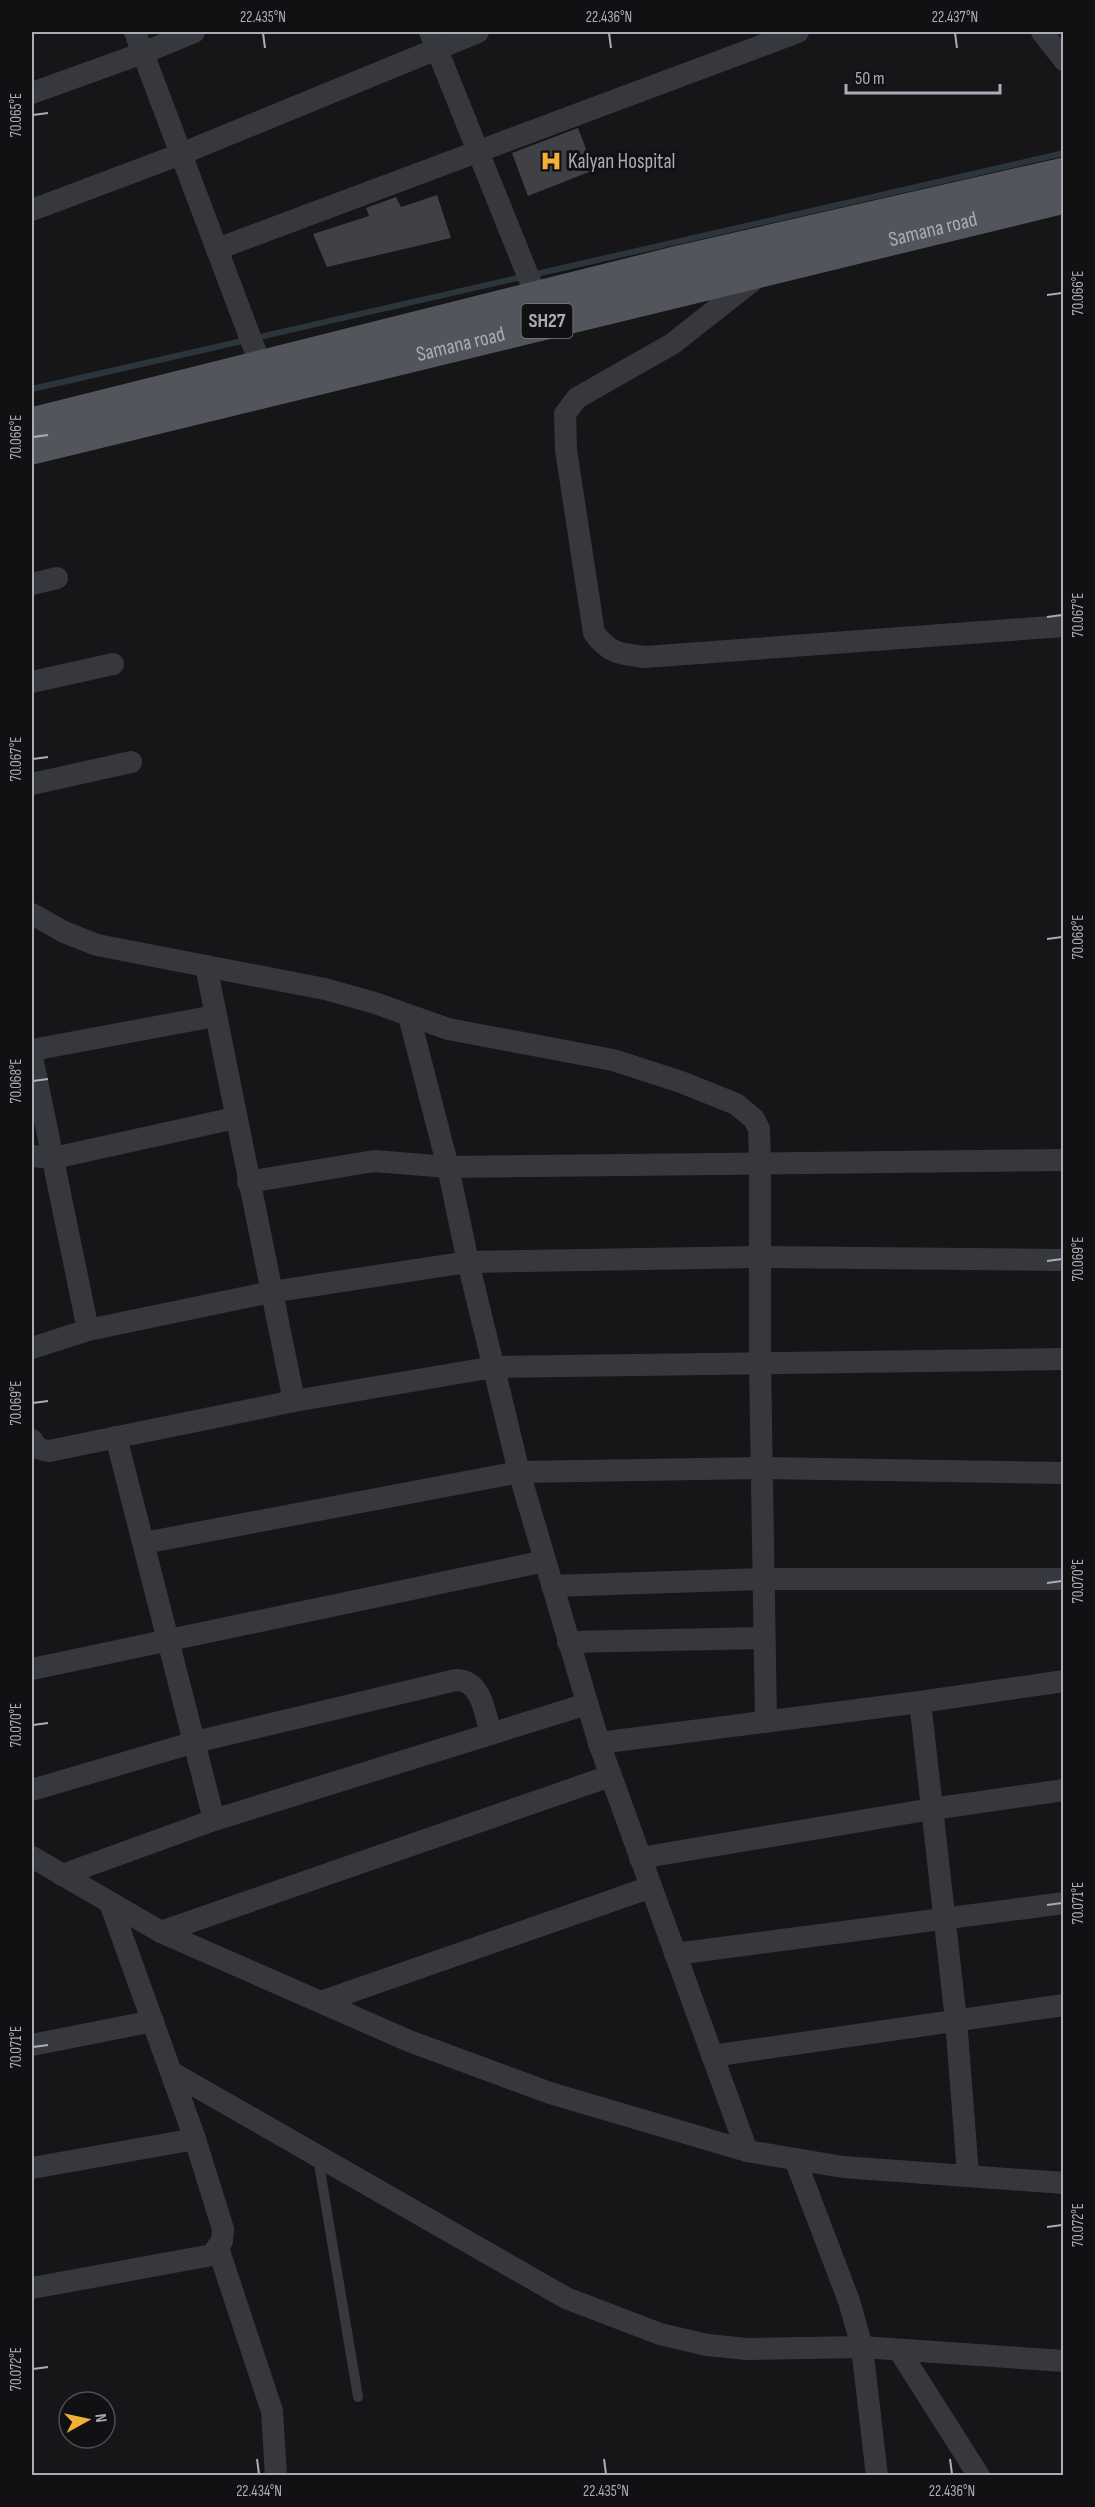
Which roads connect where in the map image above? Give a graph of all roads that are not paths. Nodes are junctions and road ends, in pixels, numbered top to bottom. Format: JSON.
{"nodes":[{"id":1,"x":135,"y":32,"type":"edge"},
{"id":2,"x":194,"y":32,"type":"edge"},
{"id":3,"x":478,"y":32,"type":"edge"},
{"id":4,"x":798,"y":32,"type":"edge"},
{"id":5,"x":1042,"y":32,"type":"edge"},
{"id":6,"x":434,"y":40,"type":"edge"},
{"id":7,"x":143,"y":53,"type":"junction"},
{"id":8,"x":1064,"y":60,"type":"edge"},
{"id":9,"x":32,"y":93,"type":"edge"},
{"id":10,"x":479,"y":151,"type":"junction"},
{"id":11,"x":181,"y":154,"type":"junction"},
{"id":12,"x":1064,"y":174,"type":"edge"},
{"id":13,"x":1064,"y":197,"type":"edge"},
{"id":14,"x":32,"y":210,"type":"edge"},
{"id":15,"x":218,"y":249,"type":"junction"},
{"id":16,"x":768,"y":268,"type":"junction"},
{"id":17,"x":532,"y":288,"type":"junction"},
{"id":18,"x":253,"y":345,"type":"junction"},
{"id":19,"x":51,"y":428,"type":"edge"},
{"id":20,"x":32,"y":448,"type":"edge"},
{"id":21,"x":57,"y":578,"type":"dead end"},
{"id":22,"x":32,"y":584,"type":"edge"},
{"id":23,"x":1064,"y":626,"type":"edge"},
{"id":24,"x":113,"y":664,"type":"dead end"},
{"id":25,"x":32,"y":682,"type":"edge"},
{"id":26,"x":131,"y":762,"type":"dead end"},
{"id":27,"x":32,"y":784,"type":"edge"},
{"id":28,"x":32,"y":914,"type":"edge"},
{"id":29,"x":206,"y":966,"type":"junction"},
{"id":30,"x":215,"y":1016,"type":"junction"},
{"id":31,"x":409,"y":1016,"type":"junction"},
{"id":32,"x":32,"y":1050,"type":"edge"},
{"id":33,"x":32,"y":1057,"type":"edge"},
{"id":34,"x":235,"y":1118,"type":"junction"},
{"id":35,"x":32,"y":1156,"type":"edge"},
{"id":36,"x":54,"y":1158,"type":"junction"},
{"id":37,"x":1064,"y":1160,"type":"edge"},
{"id":38,"x":760,"y":1163,"type":"junction"},
{"id":39,"x":448,"y":1167,"type":"junction"},
{"id":40,"x":248,"y":1182,"type":"junction"},
{"id":41,"x":760,"y":1257,"type":"junction"},
{"id":42,"x":1064,"y":1260,"type":"edge"},
{"id":43,"x":468,"y":1262,"type":"junction"},
{"id":44,"x":271,"y":1293,"type":"junction"},
{"id":45,"x":88,"y":1329,"type":"junction"},
{"id":46,"x":32,"y":1346,"type":"edge"},
{"id":47,"x":1064,"y":1359,"type":"edge"},
{"id":48,"x":760,"y":1362,"type":"junction"},
{"id":49,"x":494,"y":1367,"type":"junction"},
{"id":50,"x":294,"y":1401,"type":"junction"},
{"id":51,"x":116,"y":1437,"type":"junction"},
{"id":52,"x":32,"y":1440,"type":"edge"},
{"id":53,"x":761,"y":1468,"type":"junction"},
{"id":54,"x":519,"y":1472,"type":"junction"},
{"id":55,"x":1064,"y":1473,"type":"edge"},
{"id":56,"x":144,"y":1543,"type":"junction"},
{"id":57,"x":545,"y":1561,"type":"junction"},
{"id":58,"x":763,"y":1579,"type":"junction"},
{"id":59,"x":1064,"y":1579,"type":"edge"},
{"id":60,"x":552,"y":1586,"type":"junction"},
{"id":61,"x":764,"y":1638,"type":"junction"},
{"id":62,"x":170,"y":1642,"type":"junction"},
{"id":63,"x":568,"y":1642,"type":"junction"},
{"id":64,"x":32,"y":1669,"type":"edge"},
{"id":65,"x":1064,"y":1681,"type":"edge"},
{"id":66,"x":920,"y":1702,"type":"junction"},
{"id":67,"x":587,"y":1704,"type":"junction"},
{"id":68,"x":766,"y":1722,"type":"junction"},
{"id":69,"x":491,"y":1734,"type":"junction"},
{"id":70,"x":195,"y":1743,"type":"junction"},
{"id":71,"x":598,"y":1743,"type":"junction"},
{"id":72,"x":610,"y":1776,"type":"junction"},
{"id":73,"x":32,"y":1790,"type":"edge"},
{"id":74,"x":1064,"y":1790,"type":"edge"},
{"id":75,"x":932,"y":1809,"type":"junction"},
{"id":76,"x":214,"y":1820,"type":"junction"},
{"id":77,"x":32,"y":1857,"type":"edge"},
{"id":78,"x":640,"y":1858,"type":"junction"},
{"id":79,"x":62,"y":1875,"type":"junction"},
{"id":80,"x":651,"y":1887,"type":"junction"},
{"id":81,"x":110,"y":1903,"type":"junction"},
{"id":82,"x":1064,"y":1903,"type":"edge"},
{"id":83,"x":945,"y":1920,"type":"junction"},
{"id":84,"x":161,"y":1932,"type":"junction"},
{"id":85,"x":675,"y":1953,"type":"junction"},
{"id":86,"x":321,"y":2002,"type":"junction"},
{"id":87,"x":1064,"y":2005,"type":"edge"},
{"id":88,"x":956,"y":2020,"type":"junction"},
{"id":89,"x":153,"y":2021,"type":"junction"},
{"id":90,"x":32,"y":2045,"type":"edge"},
{"id":91,"x":712,"y":2055,"type":"junction"},
{"id":92,"x":171,"y":2072,"type":"junction"},
{"id":93,"x":195,"y":2139,"type":"junction"},
{"id":94,"x":747,"y":2151,"type":"junction"},
{"id":95,"x":318,"y":2158,"type":"junction"},
{"id":96,"x":795,"y":2159,"type":"junction"},
{"id":97,"x":32,"y":2168,"type":"edge"},
{"id":98,"x":968,"y":2174,"type":"junction"},
{"id":99,"x":1064,"y":2183,"type":"edge"},
{"id":100,"x":219,"y":2248,"type":"junction"},
{"id":101,"x":32,"y":2288,"type":"edge"},
{"id":102,"x":862,"y":2348,"type":"junction"},
{"id":103,"x":899,"y":2350,"type":"junction"},
{"id":104,"x":1064,"y":2361,"type":"edge"},
{"id":105,"x":358,"y":2397,"type":"dead end"},
{"id":106,"x":276,"y":2475,"type":"edge"},
{"id":107,"x":877,"y":2475,"type":"edge"},
{"id":108,"x":980,"y":2475,"type":"edge"}],
"edges":[{"from":1,"to":7,"type":"street"},
{"from":2,"to":7,"type":"street"},
{"from":3,"to":6,"type":"street"},
{"from":4,"to":10,"type":"street"},
{"from":5,"to":8,"type":"street"},
{"from":6,"to":10,"type":"street"},
{"from":6,"to":11,"type":"street"},
{"from":7,"to":9,"type":"street"},
{"from":7,"to":11,"type":"street"},
{"from":10,"to":15,"type":"street"},
{"from":10,"to":17,"type":"street"},
{"from":11,"to":14,"type":"street"},
{"from":11,"to":15,"type":"street"},
{"from":12,"to":17,"type":"main road","name":"Samana road","number":"SH27"},
{"from":13,"to":16,"type":"main road","name":"Samana road","number":"SH27"},
{"from":15,"to":18,"type":"street"},
{"from":16,"to":17,"type":"main road","name":"Samana road","number":"SH27"},
{"from":16,"to":23,"type":"street"},
{"from":17,"to":18,"type":"main road","name":"Samana road","number":"SH27"},
{"from":17,"to":19,"type":"main road","name":"Samana road","number":"SH27"},
{"from":18,"to":19,"type":"main road","name":"Samana road","number":"SH27"},
{"from":19,"to":20,"type":"main road","name":"Samana road","number":"SH27"},
{"from":21,"to":22,"type":"street"},
{"from":24,"to":25,"type":"street"},
{"from":26,"to":27,"type":"street"},
{"from":28,"to":29,"type":"street"},
{"from":29,"to":30,"type":"street"},
{"from":29,"to":31,"type":"street"},
{"from":30,"to":32,"type":"street"},
{"from":30,"to":34,"type":"street"},
{"from":31,"to":38,"type":"street"},
{"from":31,"to":39,"type":"street"},
{"from":33,"to":36,"type":"street"},
{"from":34,"to":36,"type":"street"},
{"from":34,"to":40,"type":"street"},
{"from":35,"to":36,"type":"street"},
{"from":36,"to":45,"type":"street"},
{"from":37,"to":38,"type":"street"},
{"from":38,"to":39,"type":"street"},
{"from":38,"to":41,"type":"street"},
{"from":39,"to":40,"type":"street"},
{"from":39,"to":43,"type":"street"},
{"from":40,"to":44,"type":"street"},
{"from":41,"to":42,"type":"street"},
{"from":41,"to":43,"type":"street"},
{"from":41,"to":48,"type":"street"},
{"from":43,"to":44,"type":"street"},
{"from":43,"to":49,"type":"street"},
{"from":44,"to":45,"type":"street"},
{"from":44,"to":50,"type":"street"},
{"from":45,"to":46,"type":"street"},
{"from":47,"to":48,"type":"street"},
{"from":48,"to":49,"type":"street"},
{"from":48,"to":53,"type":"street"},
{"from":49,"to":50,"type":"street"},
{"from":49,"to":54,"type":"street"},
{"from":50,"to":51,"type":"street"},
{"from":51,"to":52,"type":"street"},
{"from":51,"to":56,"type":"street"},
{"from":53,"to":54,"type":"street"},
{"from":53,"to":55,"type":"street"},
{"from":53,"to":58,"type":"street"},
{"from":54,"to":56,"type":"street"},
{"from":54,"to":57,"type":"street"},
{"from":56,"to":62,"type":"street"},
{"from":57,"to":60,"type":"street"},
{"from":57,"to":62,"type":"street"},
{"from":58,"to":59,"type":"street"},
{"from":58,"to":60,"type":"street"},
{"from":58,"to":61,"type":"street"},
{"from":60,"to":63,"type":"street"},
{"from":61,"to":63,"type":"street"},
{"from":61,"to":68,"type":"street"},
{"from":62,"to":64,"type":"street"},
{"from":62,"to":70,"type":"street"},
{"from":63,"to":67,"type":"street"},
{"from":65,"to":66,"type":"street"},
{"from":66,"to":68,"type":"street"},
{"from":66,"to":75,"type":"street"},
{"from":67,"to":69,"type":"street"},
{"from":67,"to":71,"type":"street"},
{"from":68,"to":71,"type":"street"},
{"from":69,"to":70,"type":"street"},
{"from":69,"to":76,"type":"street"},
{"from":70,"to":73,"type":"street"},
{"from":70,"to":76,"type":"street"},
{"from":71,"to":72,"type":"street"},
{"from":72,"to":78,"type":"street"},
{"from":72,"to":84,"type":"street"},
{"from":74,"to":75,"type":"street"},
{"from":75,"to":78,"type":"street"},
{"from":75,"to":83,"type":"street"},
{"from":76,"to":79,"type":"street"},
{"from":77,"to":79,"type":"street"},
{"from":78,"to":80,"type":"street"},
{"from":79,"to":81,"type":"street"},
{"from":80,"to":85,"type":"street"},
{"from":80,"to":86,"type":"street"},
{"from":81,"to":84,"type":"street"},
{"from":81,"to":89,"type":"street"},
{"from":82,"to":83,"type":"street"},
{"from":83,"to":85,"type":"street"},
{"from":83,"to":88,"type":"street"},
{"from":84,"to":86,"type":"street"},
{"from":85,"to":91,"type":"street"},
{"from":86,"to":94,"type":"street"},
{"from":87,"to":88,"type":"street"},
{"from":88,"to":91,"type":"street"},
{"from":88,"to":98,"type":"street"},
{"from":89,"to":90,"type":"street"},
{"from":89,"to":92,"type":"street"},
{"from":91,"to":94,"type":"street"},
{"from":92,"to":93,"type":"street"},
{"from":92,"to":95,"type":"street"},
{"from":93,"to":97,"type":"street"},
{"from":93,"to":100,"type":"street"},
{"from":94,"to":96,"type":"street"},
{"from":95,"to":102,"type":"street"},
{"from":95,"to":105,"type":"lane"},
{"from":96,"to":98,"type":"street"},
{"from":96,"to":102,"type":"street"},
{"from":98,"to":99,"type":"street"},
{"from":100,"to":101,"type":"street"},
{"from":100,"to":106,"type":"street"},
{"from":102,"to":103,"type":"street"},
{"from":102,"to":107,"type":"street"},
{"from":103,"to":104,"type":"street"},
{"from":103,"to":108,"type":"street"}]}
